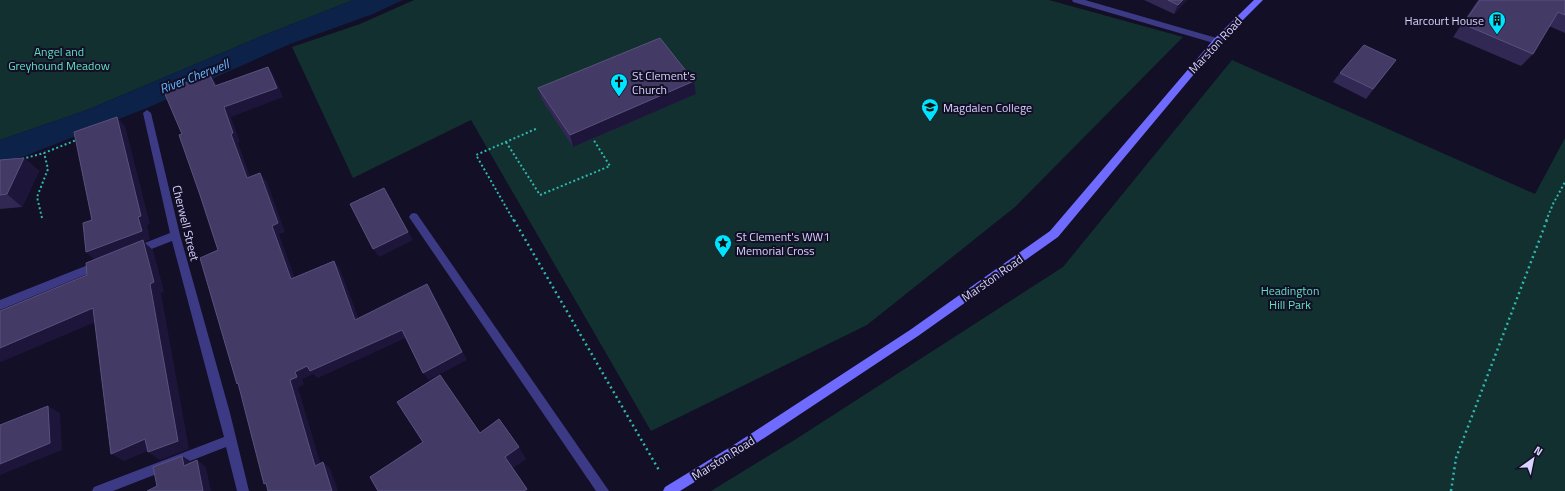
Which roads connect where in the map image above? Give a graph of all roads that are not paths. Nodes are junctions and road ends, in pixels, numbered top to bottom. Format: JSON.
{"nodes":[{"id":1,"x":1076,"y":0,"type":"edge"},
{"id":2,"x":1259,"y":0,"type":"edge"},
{"id":3,"x":1217,"y":41,"type":"junction"},
{"id":4,"x":147,"y":112,"type":"dead end"},
{"id":5,"x":414,"y":217,"type":"dead end"},
{"id":6,"x":175,"y":235,"type":"junction"},
{"id":7,"x":124,"y":255,"type":"edge"},
{"id":8,"x":109,"y":261,"type":"edge"},
{"id":9,"x":0,"y":304,"type":"edge"},
{"id":10,"x":230,"y":440,"type":"junction"},
{"id":11,"x":670,"y":490,"type":"edge"},
{"id":12,"x":98,"y":491,"type":"edge"},
{"id":13,"x":243,"y":491,"type":"edge"},
{"id":14,"x":603,"y":491,"type":"edge"}],
"edges":[{"from":1,"to":3,"type":"street"},
{"from":2,"to":3,"type":"main road","name":"Marston Road"},
{"from":3,"to":11,"type":"main road","name":"Marston Road"},
{"from":4,"to":6,"type":"street","name":"Cherwell Street"},
{"from":5,"to":14,"type":"street"},
{"from":6,"to":7,"type":"street"},
{"from":6,"to":10,"type":"street","name":"Cherwell Street"},
{"from":8,"to":9,"type":"street"},
{"from":10,"to":12,"type":"street"},
{"from":10,"to":13,"type":"street","name":"Cherwell Street"}]}
